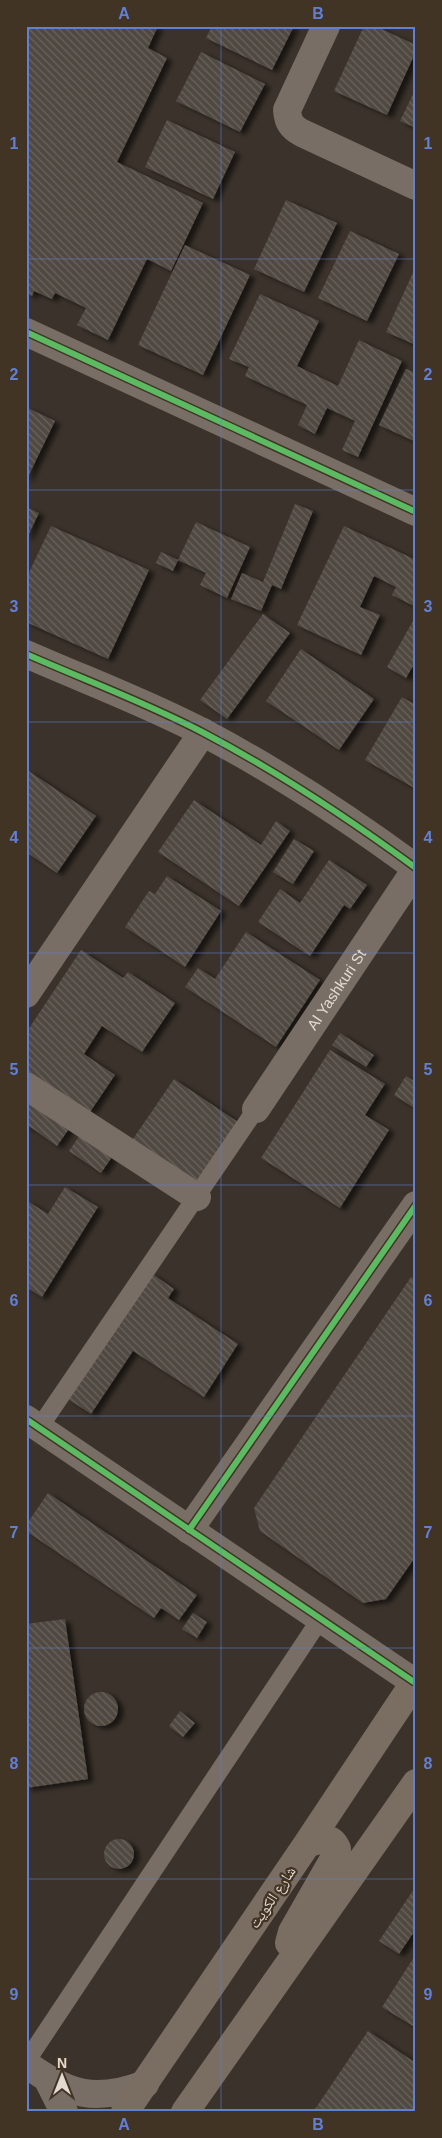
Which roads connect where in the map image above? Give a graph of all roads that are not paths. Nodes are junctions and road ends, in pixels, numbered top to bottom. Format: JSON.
{"nodes":[{"id":1,"x":326,"y":26,"type":"edge"},
{"id":2,"x":416,"y":186,"type":"edge"},
{"id":3,"x":26,"y":332,"type":"edge"},
{"id":4,"x":416,"y":512,"type":"edge"},
{"id":5,"x":26,"y":654,"type":"edge"},
{"id":6,"x":203,"y":732,"type":"junction"},
{"id":7,"x":416,"y":869,"type":"edge"},
{"id":8,"x":26,"y":994,"type":"edge"},
{"id":9,"x":26,"y":1086,"type":"edge"},
{"id":10,"x":256,"y":1108,"type":"joint"},
{"id":11,"x":196,"y":1197,"type":"junction"},
{"id":12,"x":416,"y":1205,"type":"edge"},
{"id":13,"x":33,"y":1424,"type":"edge"},
{"id":14,"x":189,"y":1530,"type":"junction"},
{"id":15,"x":320,"y":1618,"type":"junction"},
{"id":16,"x":415,"y":1681,"type":"edge"},
{"id":17,"x":411,"y":1800,"type":"edge"},
{"id":18,"x":307,"y":1844,"type":"junction"},
{"id":19,"x":283,"y":1974,"type":"junction"},
{"id":20,"x":33,"y":2069,"type":"edge"},
{"id":21,"x":145,"y":2084,"type":"junction"},
{"id":22,"x":187,"y":2111,"type":"edge"},
{"id":23,"x":64,"y":2112,"type":"edge"},
{"id":24,"x":125,"y":2112,"type":"edge"}],
"edges":[{"from":1,"to":2,"type":"street"},
{"from":3,"to":4,"type":"street"},
{"from":5,"to":6,"type":"street"},
{"from":6,"to":7,"type":"street"},
{"from":6,"to":8,"type":"street"},
{"from":7,"to":10,"type":"street","name":"Al Yashkuri St"},
{"from":9,"to":11,"type":"street"},
{"from":10,"to":11,"type":"lane"},
{"from":11,"to":13,"type":"lane"},
{"from":12,"to":14,"type":"street"},
{"from":13,"to":14,"type":"street"},
{"from":14,"to":15,"type":"street"},
{"from":15,"to":16,"type":"street"},
{"from":15,"to":20,"type":"lane"},
{"from":16,"to":18,"type":"main road","name":"شارع الكويت"},
{"from":17,"to":19,"type":"main road"},
{"from":18,"to":19,"type":"main road"},
{"from":18,"to":21,"type":"main road","name":"شارع الكويت"},
{"from":19,"to":22,"type":"main road"},
{"from":20,"to":21,"type":"street"},
{"from":20,"to":23,"type":"street"},
{"from":21,"to":24,"type":"main road","name":"شارع الكويت"}]}
